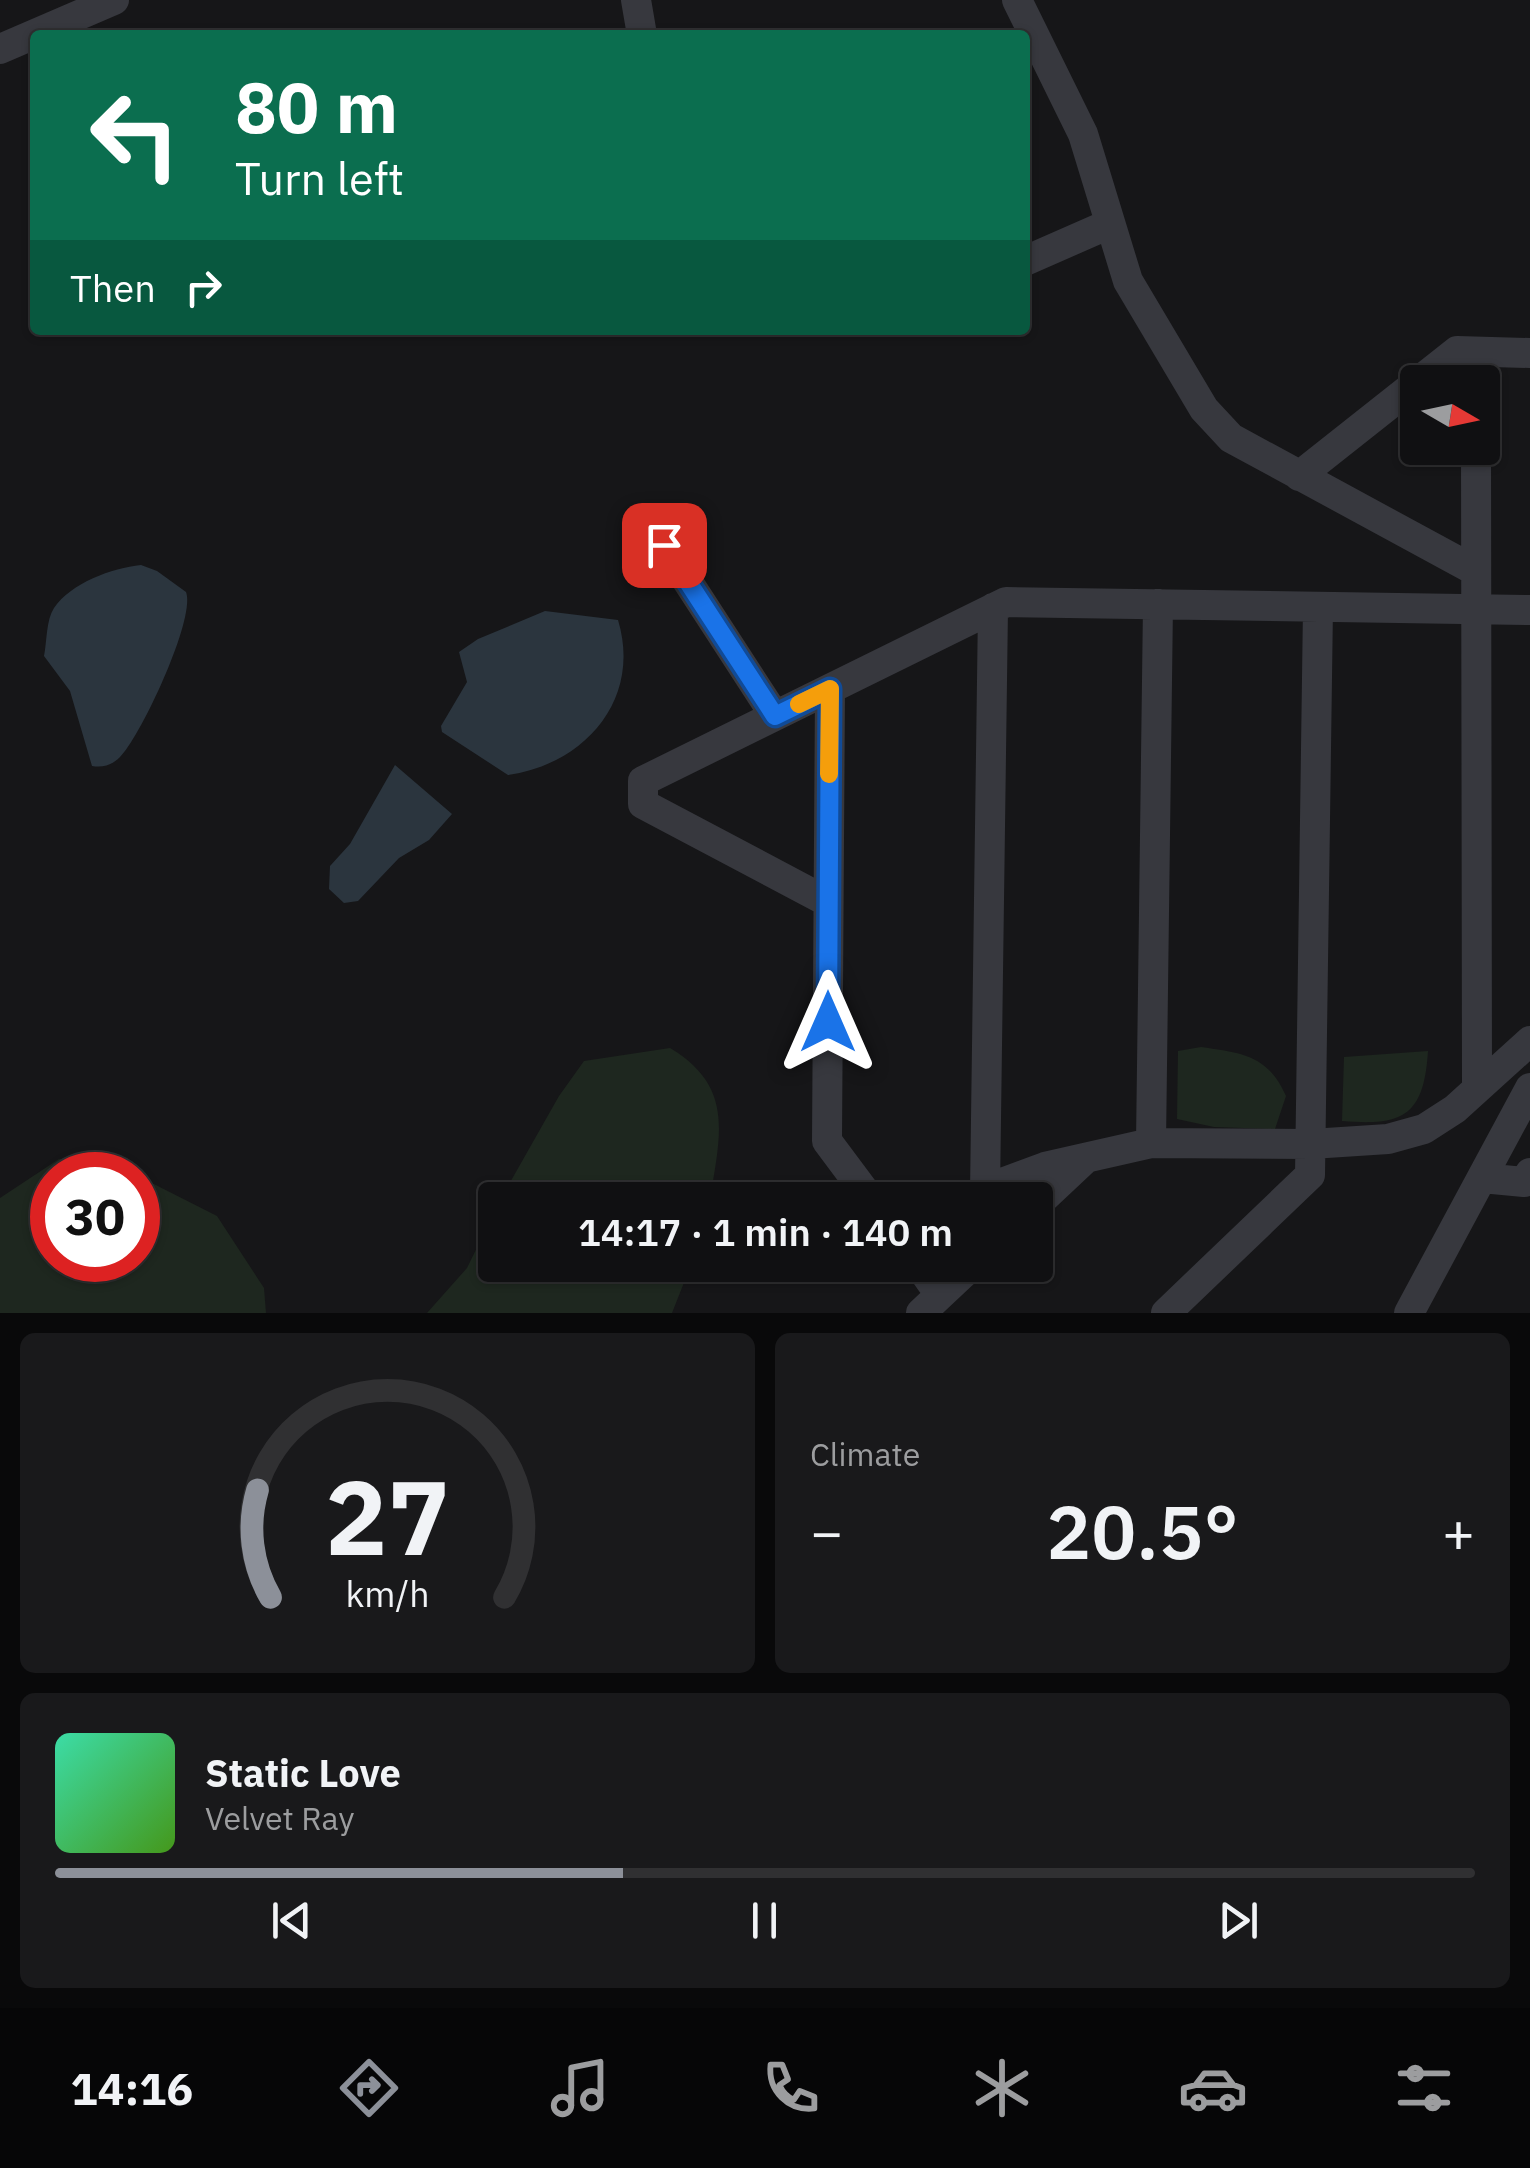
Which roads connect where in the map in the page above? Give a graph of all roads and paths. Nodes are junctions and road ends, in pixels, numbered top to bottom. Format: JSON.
{"nodes":[{"id":1,"x":114,"y":0,"type":"edge"},
{"id":2,"x":636,"y":0,"type":"edge"},
{"id":3,"x":1017,"y":0,"type":"edge"},
{"id":4,"x":43,"y":30,"type":"edge"},
{"id":5,"x":641,"y":30,"type":"edge"},
{"id":6,"x":30,"y":35,"type":"edge"},
{"id":7,"x":0,"y":48,"type":"edge"},
{"id":8,"x":1108,"y":225,"type":"junction"},
{"id":9,"x":1030,"y":259,"type":"edge"},
{"id":10,"x":1476,"y":352,"type":"junction"},
{"id":11,"x":1530,"y":353,"type":"edge"},
{"id":12,"x":1476,"y":365,"type":"edge"},
{"id":13,"x":1476,"y":465,"type":"edge"},
{"id":14,"x":1299,"y":476,"type":"junction"},
{"id":15,"x":664,"y":545,"type":"dead end"},
{"id":16,"x":1476,"y":571,"type":"junction"},
{"id":17,"x":1158,"y":604,"type":"junction"},
{"id":18,"x":1318,"y":607,"type":"junction"},
{"id":19,"x":993,"y":608,"type":"junction"},
{"id":20,"x":1477,"y":609,"type":"junction"},
{"id":21,"x":1530,"y":610,"type":"edge"},
{"id":22,"x":830,"y":689,"type":"junction"},
{"id":23,"x":775,"y":716,"type":"junction"},
{"id":24,"x":828,"y":902,"type":"junction"},
{"id":25,"x":1530,"y":1041,"type":"edge"},
{"id":26,"x":1477,"y":1085,"type":"junction"},
{"id":27,"x":1530,"y":1088,"type":"edge"},
{"id":28,"x":1151,"y":1143,"type":"junction"},
{"id":29,"x":1311,"y":1144,"type":"junction"},
{"id":30,"x":1090,"y":1154,"type":"junction"},
{"id":31,"x":1482,"y":1178,"type":"junction"},
{"id":32,"x":1528,"y":1180,"type":"edge"},
{"id":33,"x":857,"y":1182,"type":"edge"},
{"id":34,"x":981,"y":1182,"type":"edge"},
{"id":35,"x":1017,"y":1182,"type":"edge"},
{"id":36,"x":1053,"y":1189,"type":"edge"},
{"id":37,"x":954,"y":1282,"type":"edge"},
{"id":38,"x":931,"y":1304,"type":"edge"},
{"id":39,"x":1166,"y":1313,"type":"edge"},
{"id":40,"x":1409,"y":1313,"type":"edge"}],
"edges":[{"from":1,"to":4,"type":"street"},
{"from":2,"to":5,"type":"street"},
{"from":3,"to":8,"type":"street"},
{"from":6,"to":7,"type":"street"},
{"from":8,"to":9,"type":"street"},
{"from":8,"to":14,"type":"street"},
{"from":10,"to":11,"type":"street"},
{"from":10,"to":12,"type":"street"},
{"from":10,"to":14,"type":"street"},
{"from":13,"to":16,"type":"street"},
{"from":14,"to":16,"type":"street"},
{"from":15,"to":23,"type":"street"},
{"from":16,"to":20,"type":"street"},
{"from":17,"to":18,"type":"street"},
{"from":17,"to":19,"type":"street"},
{"from":17,"to":28,"type":"street"},
{"from":18,"to":20,"type":"street"},
{"from":18,"to":29,"type":"street"},
{"from":19,"to":22,"type":"street"},
{"from":19,"to":34,"type":"street"},
{"from":20,"to":21,"type":"street"},
{"from":20,"to":26,"type":"street"},
{"from":22,"to":23,"type":"street"},
{"from":22,"to":24,"type":"street"},
{"from":23,"to":24,"type":"street"},
{"from":24,"to":33,"type":"street"},
{"from":25,"to":26,"type":"street"},
{"from":26,"to":29,"type":"street"},
{"from":27,"to":31,"type":"street"},
{"from":28,"to":29,"type":"street"},
{"from":28,"to":30,"type":"street"},
{"from":29,"to":39,"type":"street"},
{"from":30,"to":35,"type":"street"},
{"from":30,"to":36,"type":"street"},
{"from":31,"to":32,"type":"street"},
{"from":31,"to":40,"type":"street"},
{"from":37,"to":38,"type":"street"}]}
